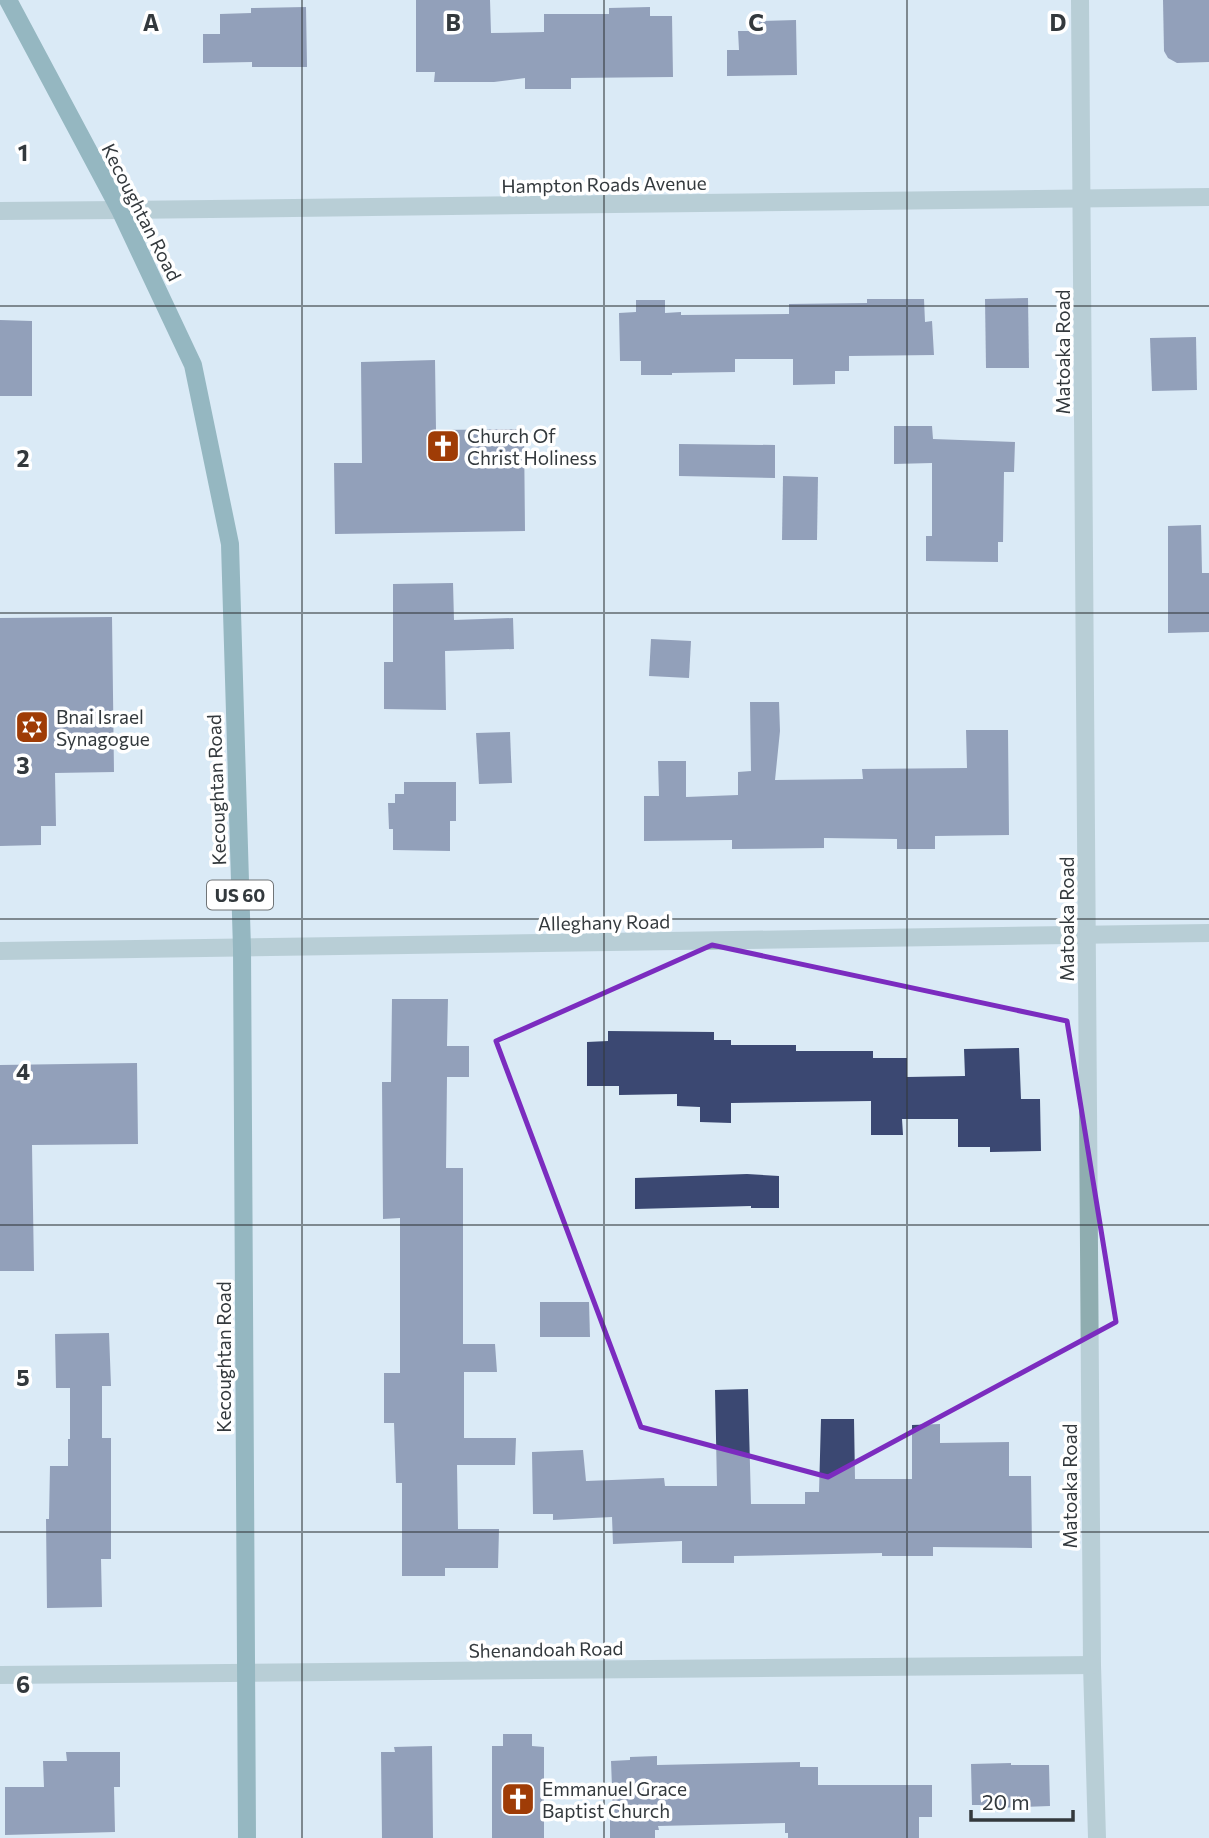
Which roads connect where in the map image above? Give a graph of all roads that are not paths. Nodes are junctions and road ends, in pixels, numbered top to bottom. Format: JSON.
{"nodes":[{"id":1,"x":8,"y":0,"type":"edge"},
{"id":2,"x":1080,"y":0,"type":"edge"},
{"id":3,"x":1209,"y":197,"type":"edge"},
{"id":4,"x":1082,"y":199,"type":"junction"},
{"id":5,"x":120,"y":209,"type":"junction"},
{"id":6,"x":0,"y":211,"type":"edge"},
{"id":7,"x":1209,"y":933,"type":"edge"},
{"id":8,"x":1087,"y":935,"type":"junction"},
{"id":9,"x":242,"y":949,"type":"junction"},
{"id":10,"x":0,"y":951,"type":"edge"},
{"id":11,"x":1091,"y":1665,"type":"junction"},
{"id":12,"x":245,"y":1672,"type":"junction"},
{"id":13,"x":0,"y":1675,"type":"edge"},
{"id":14,"x":247,"y":1838,"type":"edge"},
{"id":15,"x":1097,"y":1838,"type":"edge"}],
"edges":[{"from":1,"to":5,"type":"main road","name":"Kecoughtan Road","number":"US 60"},
{"from":2,"to":4,"type":"street","name":"Matoaka Road"},
{"from":3,"to":4,"type":"street","name":"Hampton Roads Avenue"},
{"from":4,"to":5,"type":"street","name":"Hampton Roads Avenue"},
{"from":4,"to":8,"type":"street","name":"Matoaka Road"},
{"from":5,"to":6,"type":"street","name":"Hampton Roads Avenue"},
{"from":5,"to":9,"type":"main road","name":"Kecoughtan Road","number":"US 60"},
{"from":7,"to":8,"type":"street","name":"Alleghany Road"},
{"from":8,"to":9,"type":"street","name":"Alleghany Road"},
{"from":8,"to":11,"type":"street","name":"Matoaka Road"},
{"from":9,"to":10,"type":"street","name":"Alleghany Road"},
{"from":9,"to":12,"type":"main road","name":"Kecoughtan Road","number":"US 60"},
{"from":11,"to":12,"type":"street","name":"Shenandoah Road"},
{"from":11,"to":15,"type":"street","name":"Matoaka Road"},
{"from":12,"to":13,"type":"street","name":"Shenandoah Road"},
{"from":12,"to":14,"type":"main road","name":"Kecoughtan Road","number":"US 60"}]}
